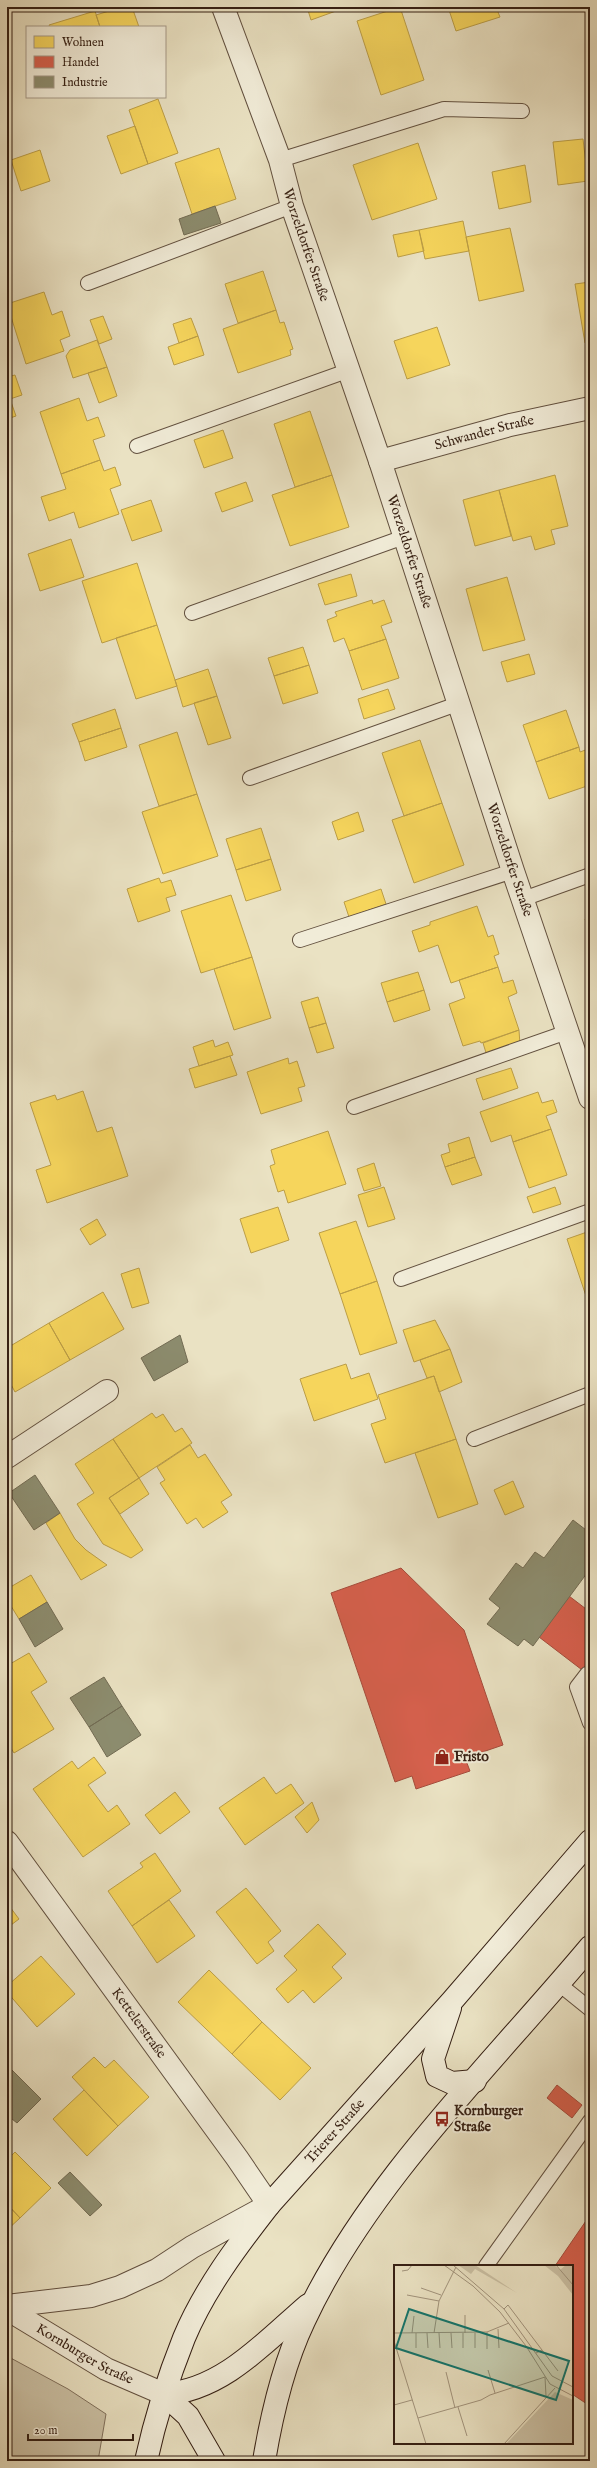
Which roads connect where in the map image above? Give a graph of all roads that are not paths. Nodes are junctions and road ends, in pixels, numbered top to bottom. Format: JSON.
{"nodes":[{"id":1,"x":223,"y":7,"type":"edge"},
{"id":2,"x":522,"y":111,"type":"dead end"},
{"id":3,"x":280,"y":160,"type":"junction"},
{"id":4,"x":292,"y":206,"type":"junction"},
{"id":5,"x":88,"y":282,"type":"dead end"},
{"id":6,"x":348,"y":371,"type":"junction"},
{"id":7,"x":590,"y":408,"type":"edge"},
{"id":8,"x":137,"y":446,"type":"dead end"},
{"id":9,"x":380,"y":461,"type":"junction"},
{"id":10,"x":404,"y":537,"type":"junction"},
{"id":11,"x":192,"y":613,"type":"dead end"},
{"id":12,"x":460,"y":704,"type":"junction"},
{"id":13,"x":250,"y":778,"type":"dead end"},
{"id":14,"x":513,"y":871,"type":"junction"},
{"id":15,"x":590,"y":875,"type":"edge"},
{"id":16,"x":523,"y":899,"type":"junction"},
{"id":17,"x":300,"y":940,"type":"dead end"},
{"id":18,"x":566,"y":1032,"type":"junction"},
{"id":19,"x":590,"y":1098,"type":"edge"},
{"id":20,"x":354,"y":1107,"type":"dead end"},
{"id":21,"x":590,"y":1211,"type":"edge"},
{"id":22,"x":401,"y":1279,"type":"dead end"},
{"id":23,"x":107,"y":1391,"type":"dead end"},
{"id":24,"x":590,"y":1394,"type":"edge"},
{"id":25,"x":474,"y":1439,"type":"dead end"},
{"id":26,"x":7,"y":1457,"type":"edge"},
{"id":27,"x":587,"y":1674,"type":"dead end"},
{"id":28,"x":590,"y":1723,"type":"edge"},
{"id":29,"x":590,"y":1841,"type":"edge"},
{"id":30,"x":7,"y":1842,"type":"edge"},
{"id":31,"x":590,"y":1946,"type":"edge"},
{"id":32,"x":559,"y":1984,"type":"junction"},
{"id":33,"x":452,"y":2002,"type":"junction"},
{"id":34,"x":590,"y":2009,"type":"edge"},
{"id":35,"x":474,"y":2081,"type":"junction"},
{"id":36,"x":590,"y":2120,"type":"edge"},
{"id":37,"x":269,"y":2205,"type":"junction"},
{"id":38,"x":487,"y":2265,"type":"edge"},
{"id":39,"x":314,"y":2301,"type":"junction"},
{"id":40,"x":7,"y":2306,"type":"edge"},
{"id":41,"x":7,"y":2309,"type":"edge"},
{"id":42,"x":164,"y":2394,"type":"junction"},
{"id":43,"x":146,"y":2461,"type":"edge"},
{"id":44,"x":214,"y":2461,"type":"edge"},
{"id":45,"x":264,"y":2461,"type":"edge"}],
"edges":[{"from":1,"to":3,"type":"street","name":"Worzeldorfer Straße"},
{"from":2,"to":3,"type":"lane"},
{"from":3,"to":4,"type":"street","name":"Worzeldorfer Straße"},
{"from":4,"to":5,"type":"lane"},
{"from":4,"to":6,"type":"street","name":"Worzeldorfer Straße"},
{"from":6,"to":8,"type":"lane"},
{"from":6,"to":9,"type":"street","name":"Worzeldorfer Straße"},
{"from":7,"to":9,"type":"street","name":"Schwander Straße"},
{"from":9,"to":10,"type":"street","name":"Worzeldorfer Straße"},
{"from":10,"to":11,"type":"lane"},
{"from":10,"to":12,"type":"street","name":"Worzeldorfer Straße"},
{"from":12,"to":13,"type":"lane"},
{"from":12,"to":14,"type":"street","name":"Worzeldorfer Straße"},
{"from":14,"to":16,"type":"street","name":"Worzeldorfer Straße"},
{"from":14,"to":17,"type":"lane"},
{"from":15,"to":16,"type":"lane"},
{"from":16,"to":18,"type":"street","name":"Worzeldorfer Straße"},
{"from":18,"to":19,"type":"street","name":"Worzeldorfer Straße"},
{"from":18,"to":20,"type":"lane"},
{"from":21,"to":22,"type":"lane"},
{"from":23,"to":26,"type":"street"},
{"from":24,"to":25,"type":"lane"},
{"from":27,"to":28,"type":"lane"},
{"from":29,"to":33,"type":"street","name":"Trierer Straße"},
{"from":30,"to":37,"type":"street","name":"Kettelerstraße"},
{"from":31,"to":32,"type":"street"},
{"from":32,"to":34,"type":"lane"},
{"from":32,"to":35,"type":"street"},
{"from":33,"to":35,"type":"street"},
{"from":33,"to":37,"type":"street","name":"Trierer Straße"},
{"from":35,"to":39,"type":"street"},
{"from":36,"to":38,"type":"lane"},
{"from":37,"to":40,"type":"street","name":"Kornburger Straße"},
{"from":37,"to":42,"type":"street","name":"Trierer Straße"},
{"from":39,"to":42,"type":"street"},
{"from":39,"to":45,"type":"street"},
{"from":41,"to":42,"type":"street","name":"Kornburger Straße"},
{"from":42,"to":43,"type":"street","name":"Trierer Straße"},
{"from":42,"to":44,"type":"street"}]}
